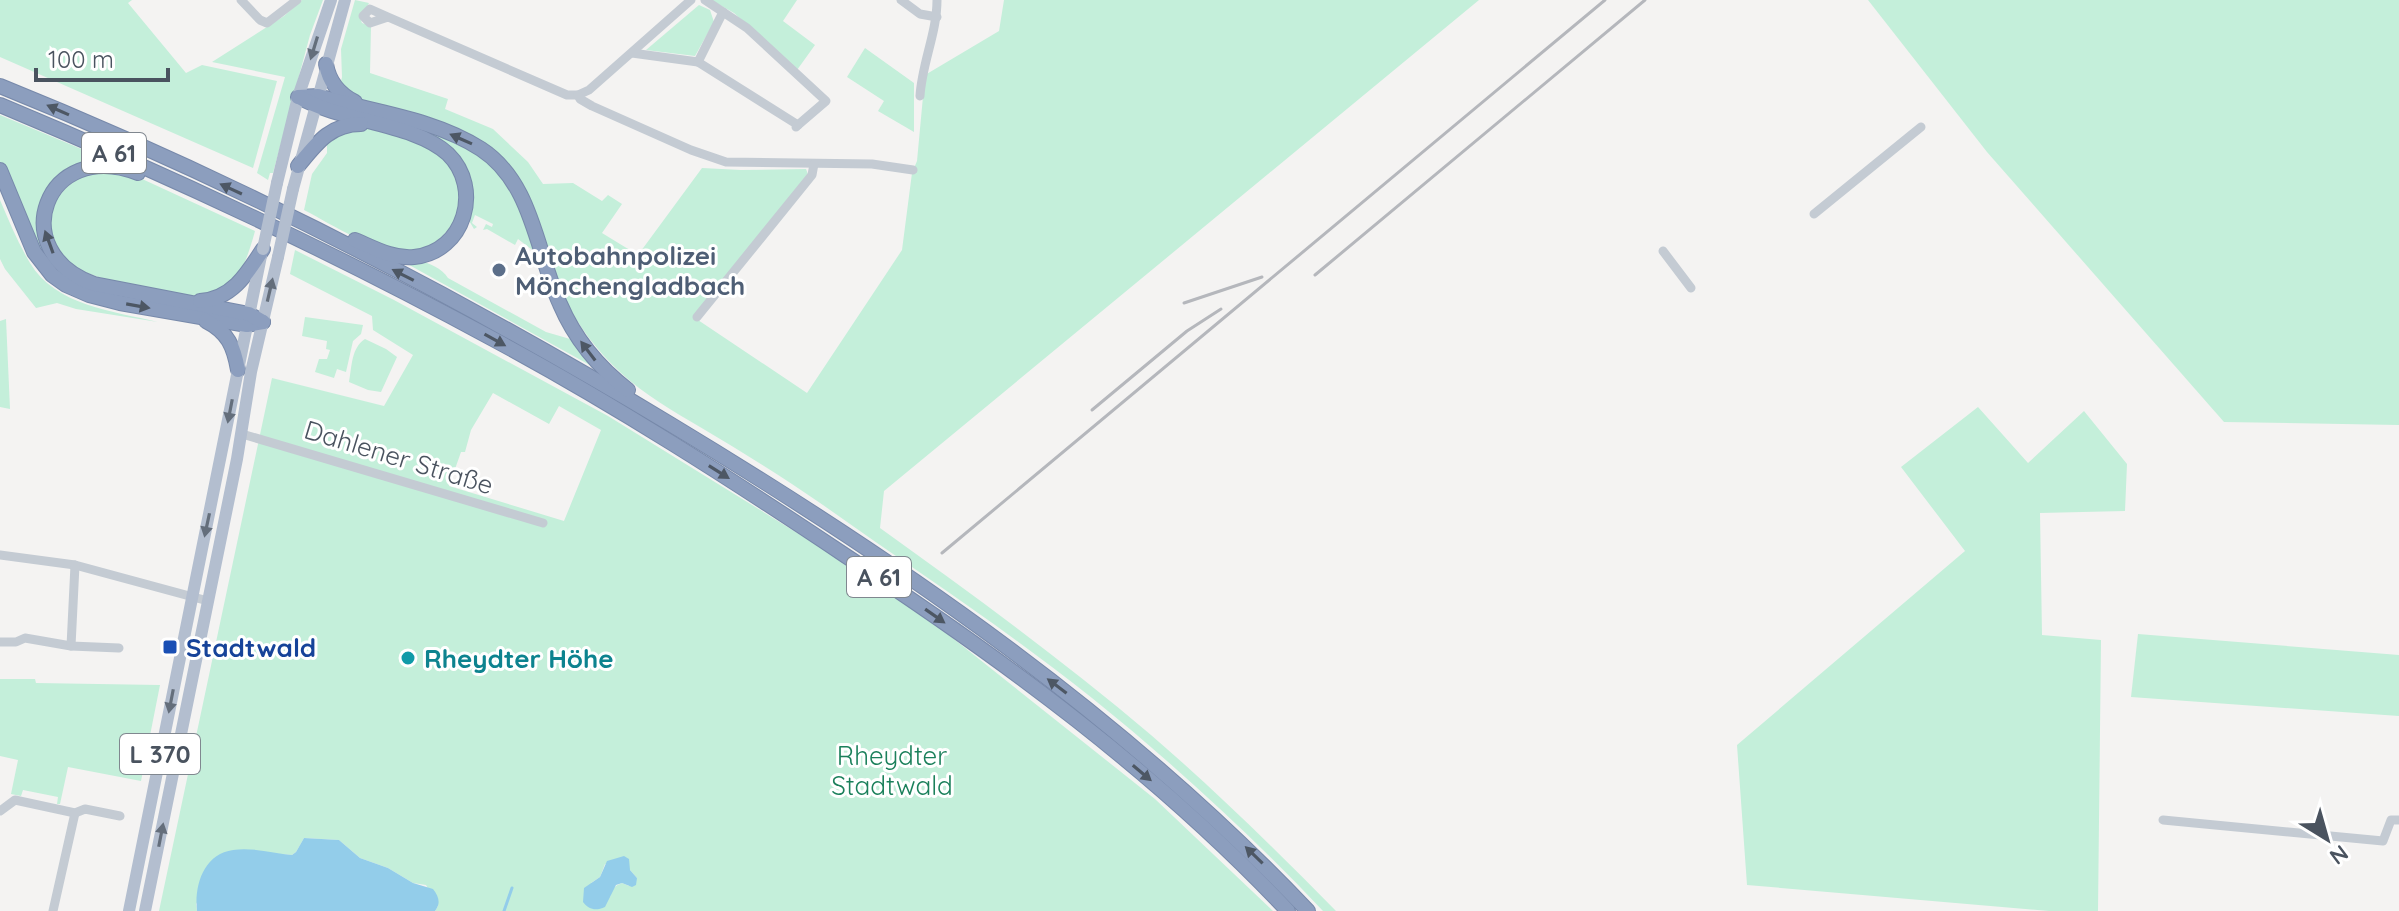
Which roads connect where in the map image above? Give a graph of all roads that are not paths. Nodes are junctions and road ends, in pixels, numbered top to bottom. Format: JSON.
{"nodes":[{"id":1,"x":241,"y":0,"type":"edge"},
{"id":2,"x":297,"y":0,"type":"edge"},
{"id":3,"x":331,"y":0,"type":"edge"},
{"id":4,"x":345,"y":0,"type":"edge"},
{"id":5,"x":691,"y":0,"type":"edge"},
{"id":6,"x":705,"y":0,"type":"edge"},
{"id":7,"x":901,"y":0,"type":"edge"},
{"id":8,"x":937,"y":0,"type":"edge"},
{"id":9,"x":723,"y":12,"type":"junction"},
{"id":10,"x":388,"y":17,"type":"dead end"},
{"id":11,"x":937,"y":17,"type":"junction"},
{"id":12,"x":632,"y":53,"type":"junction"},
{"id":13,"x":698,"y":62,"type":"junction"},
{"id":14,"x":326,"y":64,"type":"junction"},
{"id":15,"x":0,"y":86,"type":"edge"},
{"id":16,"x":578,"y":95,"type":"junction"},
{"id":17,"x":920,"y":96,"type":"dead end"},
{"id":18,"x":298,"y":97,"type":"junction"},
{"id":19,"x":316,"y":102,"type":"junction"},
{"id":20,"x":0,"y":105,"type":"edge"},
{"id":21,"x":385,"y":114,"type":"junction"},
{"id":22,"x":1921,"y":127,"type":"dead end"},
{"id":23,"x":409,"y":134,"type":"junction"},
{"id":24,"x":814,"y":164,"type":"junction"},
{"id":25,"x":298,"y":166,"type":"junction"},
{"id":26,"x":0,"y":170,"type":"edge"},
{"id":27,"x":913,"y":170,"type":"dead end"},
{"id":28,"x":226,"y":205,"type":"junction"},
{"id":29,"x":1814,"y":214,"type":"dead end"},
{"id":30,"x":302,"y":222,"type":"junction"},
{"id":31,"x":263,"y":249,"type":"junction"},
{"id":32,"x":1663,"y":251,"type":"dead end"},
{"id":33,"x":1691,"y":288,"type":"dead end"},
{"id":34,"x":187,"y":308,"type":"junction"},
{"id":35,"x":697,"y":317,"type":"dead end"},
{"id":36,"x":253,"y":320,"type":"junction"},
{"id":37,"x":238,"y":370,"type":"junction"},
{"id":38,"x":242,"y":434,"type":"junction"},
{"id":39,"x":691,"y":436,"type":"junction"},
{"id":40,"x":543,"y":523,"type":"dead end"},
{"id":41,"x":0,"y":555,"type":"edge"},
{"id":42,"x":75,"y":565,"type":"junction"},
{"id":43,"x":192,"y":597,"type":"junction"},
{"id":44,"x":208,"y":601,"type":"junction"},
{"id":45,"x":0,"y":642,"type":"edge"},
{"id":46,"x":71,"y":646,"type":"junction"},
{"id":47,"x":119,"y":648,"type":"dead end"},
{"id":48,"x":0,"y":811,"type":"edge"},
{"id":49,"x":75,"y":813,"type":"junction"},
{"id":50,"x":120,"y":816,"type":"dead end"},
{"id":51,"x":2163,"y":820,"type":"dead end"},
{"id":52,"x":2399,"y":820,"type":"edge"},
{"id":53,"x":130,"y":905,"type":"edge"},
{"id":54,"x":53,"y":911,"type":"edge"},
{"id":55,"x":144,"y":911,"type":"edge"},
{"id":56,"x":1288,"y":911,"type":"edge"},
{"id":57,"x":1308,"y":911,"type":"edge"}],
"edges":[{"from":1,"to":2,"type":"street"},
{"from":3,"to":18,"type":"main road","number":"L 370","one_way":true},
{"from":4,"to":14,"type":"main road","number":"L 370"},
{"from":5,"to":12,"type":"street"},
{"from":6,"to":9,"type":"street"},
{"from":7,"to":11,"type":"street"},
{"from":8,"to":11,"type":"street"},
{"from":9,"to":13,"type":"street"},
{"from":9,"to":13,"type":"street"},
{"from":10,"to":16,"type":"street"},
{"from":11,"to":17,"type":"street"},
{"from":12,"to":13,"type":"street"},
{"from":12,"to":16,"type":"street"},
{"from":14,"to":19,"type":"main road","number":"L 370"},
{"from":14,"to":21,"type":"highway"},
{"from":30,"to":15,"type":"highway","number":"A 61","one_way":true},
{"from":16,"to":24,"type":"street"},
{"from":18,"to":19,"type":"highway"},
{"from":18,"to":31,"type":"main road","number":"L 370","bridge":true},
{"from":19,"to":21,"type":"highway"},
{"from":19,"to":23,"type":"highway"},
{"from":19,"to":25,"type":"main road","number":"L 370"},
{"from":20,"to":28,"type":"highway","number":"A 61"},
{"from":39,"to":21,"type":"highway","one_way":true},
{"from":22,"to":29,"type":"street"},
{"from":23,"to":25,"type":"highway"},
{"from":23,"to":30,"type":"highway"},
{"from":24,"to":27,"type":"street"},
{"from":24,"to":35,"type":"street"},
{"from":36,"to":25,"type":"main road","number":"L 370","one_way":true,"bridge":true},
{"from":26,"to":34,"type":"highway","one_way":true},
{"from":34,"to":28,"type":"highway","one_way":true},
{"from":28,"to":56,"type":"highway","number":"A 61","one_way":true},
{"from":39,"to":30,"type":"highway","number":"A 61","one_way":true},
{"from":31,"to":34,"type":"highway"},
{"from":31,"to":36,"type":"main road","number":"L 370"},
{"from":32,"to":33,"type":"street"},
{"from":34,"to":36,"type":"highway"},
{"from":34,"to":37,"type":"highway"},
{"from":36,"to":37,"type":"main road","number":"L 370"},
{"from":36,"to":38,"type":"main road","number":"L 370"},
{"from":37,"to":43,"type":"main road","number":"L 370","one_way":true},
{"from":38,"to":40,"type":"street","name":"Dahlener Straße"},
{"from":38,"to":44,"type":"main road","number":"L 370"},
{"from":57,"to":39,"type":"highway","number":"A 61","one_way":true},
{"from":41,"to":42,"type":"street"},
{"from":42,"to":43,"type":"street"},
{"from":42,"to":46,"type":"street"},
{"from":43,"to":44,"type":"street"},
{"from":43,"to":53,"type":"main road","number":"L 370","one_way":true},
{"from":55,"to":44,"type":"main road","number":"L 370","one_way":true},
{"from":45,"to":46,"type":"street"},
{"from":46,"to":47,"type":"street"},
{"from":48,"to":49,"type":"street"},
{"from":49,"to":50,"type":"street"},
{"from":49,"to":54,"type":"street"},
{"from":51,"to":52,"type":"street"},
{"from":53,"to":55,"type":"main road"}]}
